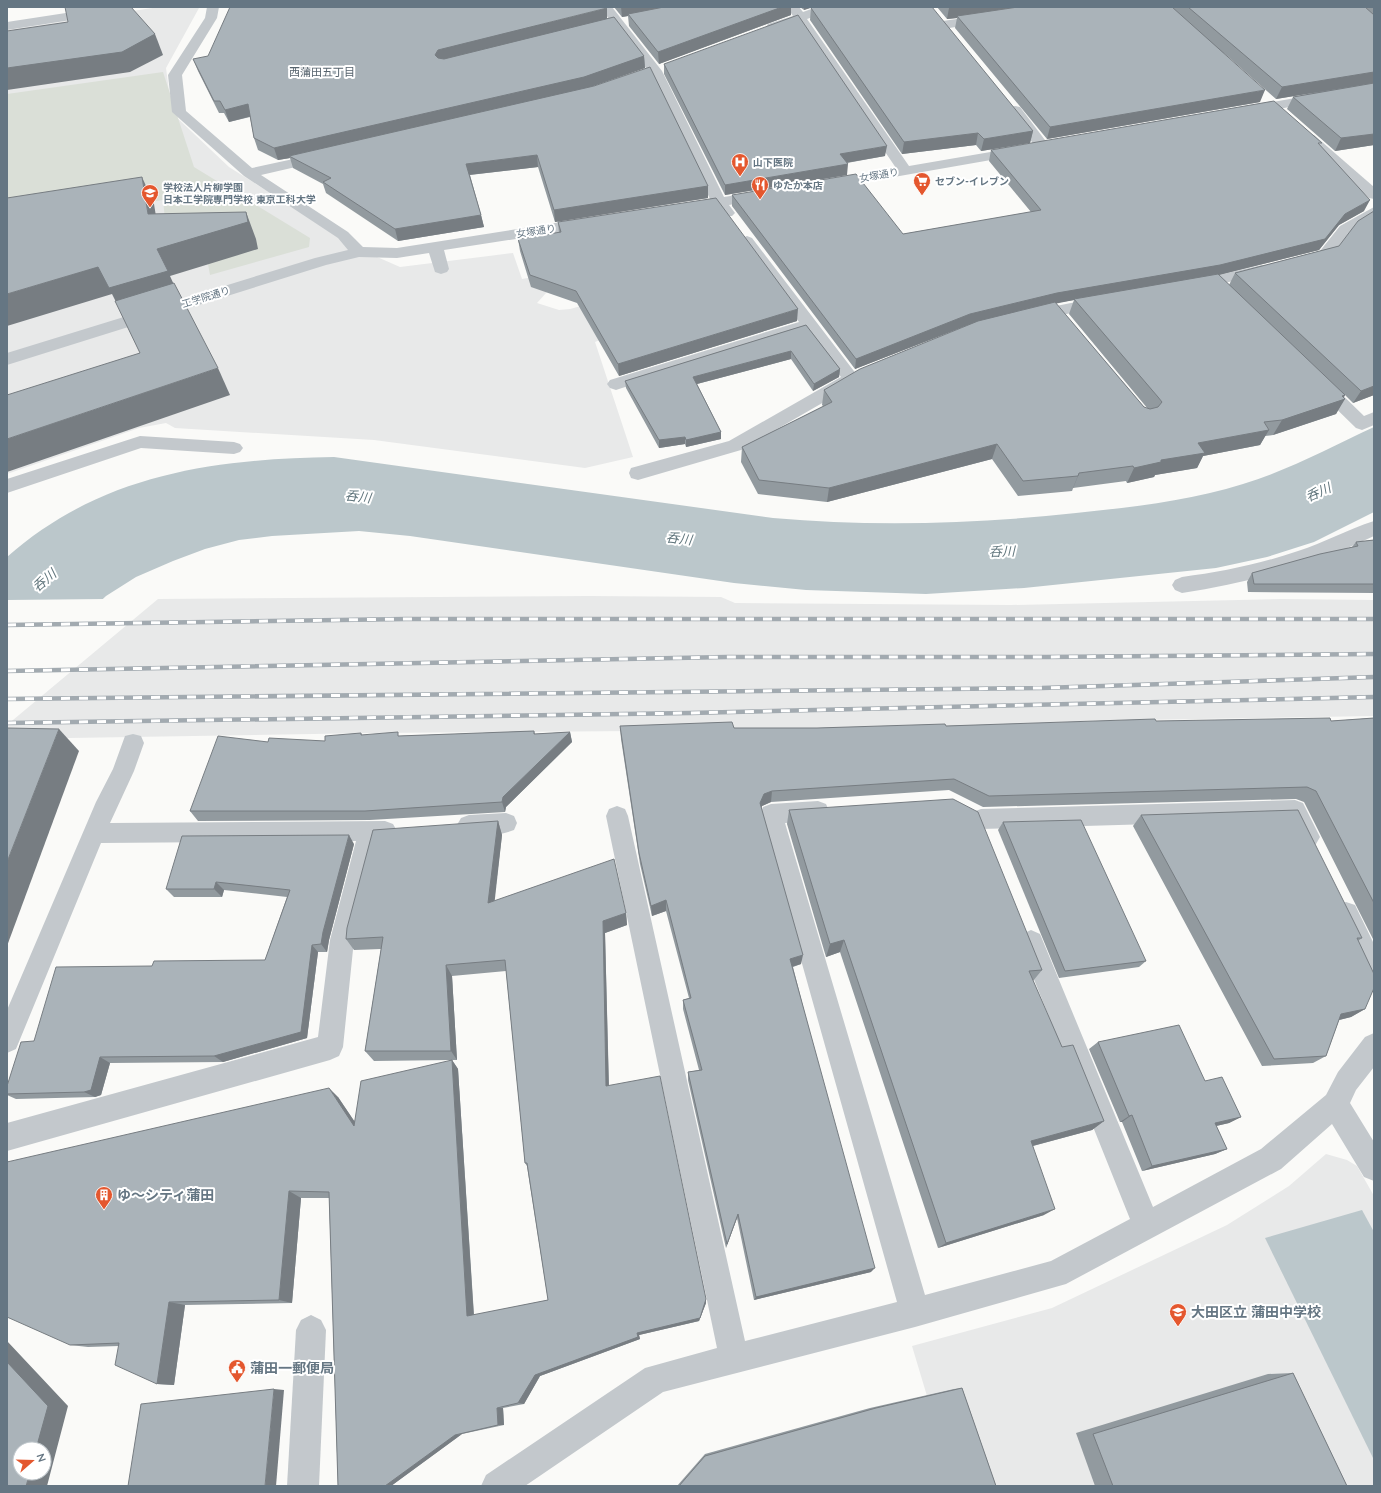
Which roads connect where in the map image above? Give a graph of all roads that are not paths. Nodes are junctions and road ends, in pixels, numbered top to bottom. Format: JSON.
{"nodes":[{"id":1,"x":129,"y":7,"type":"edge"},
{"id":2,"x":214,"y":7,"type":"edge"},
{"id":3,"x":606,"y":7,"type":"edge"},
{"id":4,"x":829,"y":7,"type":"edge"},
{"id":5,"x":1015,"y":7,"type":"edge"},
{"id":6,"x":797,"y":12,"type":"edge"},
{"id":7,"x":933,"y":13,"type":"edge"},
{"id":8,"x":633,"y":19,"type":"edge"},
{"id":9,"x":618,"y":22,"type":"junction"},
{"id":10,"x":603,"y":25,"type":"edge"},
{"id":11,"x":943,"y":25,"type":"junction"},
{"id":12,"x":7,"y":26,"type":"edge"},
{"id":13,"x":758,"y":33,"type":"edge"},
{"id":14,"x":953,"y":37,"type":"edge"},
{"id":15,"x":671,"y":65,"type":"edge"},
{"id":16,"x":649,"y":73,"type":"junction"},
{"id":17,"x":1374,"y":88,"type":"edge"},
{"id":18,"x":1260,"y":96,"type":"edge"},
{"id":19,"x":1008,"y":102,"type":"edge"},
{"id":20,"x":1272,"y":106,"type":"junction"},
{"id":21,"x":1236,"y":112,"type":"edge"},
{"id":22,"x":1288,"y":120,"type":"edge"},
{"id":23,"x":1299,"y":130,"type":"edge"},
{"id":24,"x":332,"y":154,"type":"edge"},
{"id":25,"x":905,"y":171,"type":"junction"},
{"id":26,"x":249,"y":173,"type":"junction"},
{"id":27,"x":820,"y":185,"type":"edge"},
{"id":28,"x":773,"y":193,"type":"edge"},
{"id":29,"x":1374,"y":195,"type":"edge"},
{"id":30,"x":719,"y":203,"type":"junction"},
{"id":31,"x":681,"y":209,"type":"edge"},
{"id":32,"x":1374,"y":212,"type":"edge"},
{"id":33,"x":604,"y":221,"type":"edge"},
{"id":34,"x":435,"y":247,"type":"junction"},
{"id":35,"x":359,"y":252,"type":"junction"},
{"id":36,"x":441,"y":269,"type":"dead end"},
{"id":37,"x":1177,"y":288,"type":"edge"},
{"id":38,"x":1115,"y":299,"type":"edge"},
{"id":39,"x":1054,"y":310,"type":"junction"},
{"id":40,"x":1018,"y":319,"type":"edge"},
{"id":41,"x":810,"y":324,"type":"junction"},
{"id":42,"x":1069,"y":328,"type":"edge"},
{"id":43,"x":7,"y":359,"type":"edge"},
{"id":44,"x":1311,"y":375,"type":"edge"},
{"id":45,"x":616,"y":384,"type":"dead end"},
{"id":46,"x":1374,"y":418,"type":"edge"},
{"id":47,"x":234,"y":448,"type":"dead end"},
{"id":48,"x":638,"y":473,"type":"dead end"},
{"id":49,"x":7,"y":486,"type":"edge"},
{"id":50,"x":1374,"y":528,"type":"edge"},
{"id":51,"x":1182,"y":585,"type":"dead end"},
{"id":52,"x":133,"y":743,"type":"dead end"},
{"id":53,"x":841,"y":810,"type":"edge"},
{"id":54,"x":616,"y":816,"type":"dead end"},
{"id":55,"x":506,"y":823,"type":"dead end"},
{"id":56,"x":977,"y":823,"type":"edge"},
{"id":57,"x":446,"y":827,"type":"edge"},
{"id":58,"x":408,"y":829,"type":"edge"},
{"id":59,"x":370,"y":832,"type":"junction"},
{"id":60,"x":94,"y":833,"type":"junction"},
{"id":61,"x":1319,"y":859,"type":"edge"},
{"id":62,"x":1336,"y":894,"type":"edge"},
{"id":63,"x":1023,"y":923,"type":"edge"},
{"id":64,"x":1374,"y":970,"type":"edge"},
{"id":65,"x":7,"y":1040,"type":"edge"},
{"id":66,"x":1374,"y":1046,"type":"edge"},
{"id":67,"x":1335,"y":1104,"type":"junction"},
{"id":68,"x":7,"y":1137,"type":"edge"},
{"id":69,"x":1374,"y":1167,"type":"edge"},
{"id":70,"x":1147,"y":1226,"type":"junction"},
{"id":71,"x":915,"y":1312,"type":"junction"},
{"id":72,"x":311,"y":1330,"type":"dead end"},
{"id":73,"x":734,"y":1358,"type":"junction"},
{"id":74,"x":303,"y":1486,"type":"edge"},
{"id":75,"x":497,"y":1486,"type":"edge"}],
"edges":[{"from":1,"to":12,"type":"street"},
{"from":2,"to":26,"type":"street"},
{"from":3,"to":9,"type":"street"},
{"from":4,"to":6,"type":"street"},
{"from":5,"to":11,"type":"street"},
{"from":6,"to":13,"type":"street"},
{"from":6,"to":25,"type":"street"},
{"from":7,"to":11,"type":"street"},
{"from":8,"to":9,"type":"street"},
{"from":9,"to":10,"type":"street"},
{"from":9,"to":16,"type":"street"},
{"from":11,"to":14,"type":"street"},
{"from":15,"to":16,"type":"street"},
{"from":16,"to":30,"type":"street"},
{"from":17,"to":20,"type":"street"},
{"from":18,"to":20,"type":"street"},
{"from":19,"to":25,"type":"street","name":"女塚通り"},
{"from":20,"to":21,"type":"street"},
{"from":20,"to":22,"type":"street"},
{"from":23,"to":29,"type":"street"},
{"from":24,"to":26,"type":"street"},
{"from":25,"to":27,"type":"street","name":"女塚通り"},
{"from":26,"to":35,"type":"street"},
{"from":28,"to":30,"type":"street"},
{"from":30,"to":31,"type":"street"},
{"from":30,"to":41,"type":"street"},
{"from":32,"to":37,"type":"street"},
{"from":33,"to":34,"type":"street","name":"女塚通り"},
{"from":34,"to":35,"type":"street","name":"女塚通り"},
{"from":34,"to":36,"type":"street"},
{"from":35,"to":43,"type":"street","name":"工学院通り"},
{"from":38,"to":39,"type":"street"},
{"from":39,"to":40,"type":"street"},
{"from":39,"to":42,"type":"street"},
{"from":41,"to":45,"type":"street"},
{"from":41,"to":48,"type":"street"},
{"from":44,"to":46,"type":"street"},
{"from":47,"to":49,"type":"street"},
{"from":50,"to":51,"type":"street"},
{"from":52,"to":60,"type":"street"},
{"from":53,"to":71,"type":"street"},
{"from":54,"to":73,"type":"street"},
{"from":55,"to":57,"type":"street"},
{"from":56,"to":61,"type":"street"},
{"from":58,"to":59,"type":"street"},
{"from":59,"to":60,"type":"street"},
{"from":59,"to":68,"type":"street"},
{"from":60,"to":65,"type":"street"},
{"from":62,"to":64,"type":"street"},
{"from":63,"to":70,"type":"street"},
{"from":66,"to":67,"type":"street"},
{"from":67,"to":69,"type":"street"},
{"from":67,"to":70,"type":"street"},
{"from":70,"to":71,"type":"street"},
{"from":71,"to":73,"type":"street"},
{"from":72,"to":74,"type":"street"},
{"from":73,"to":75,"type":"street"}]}
